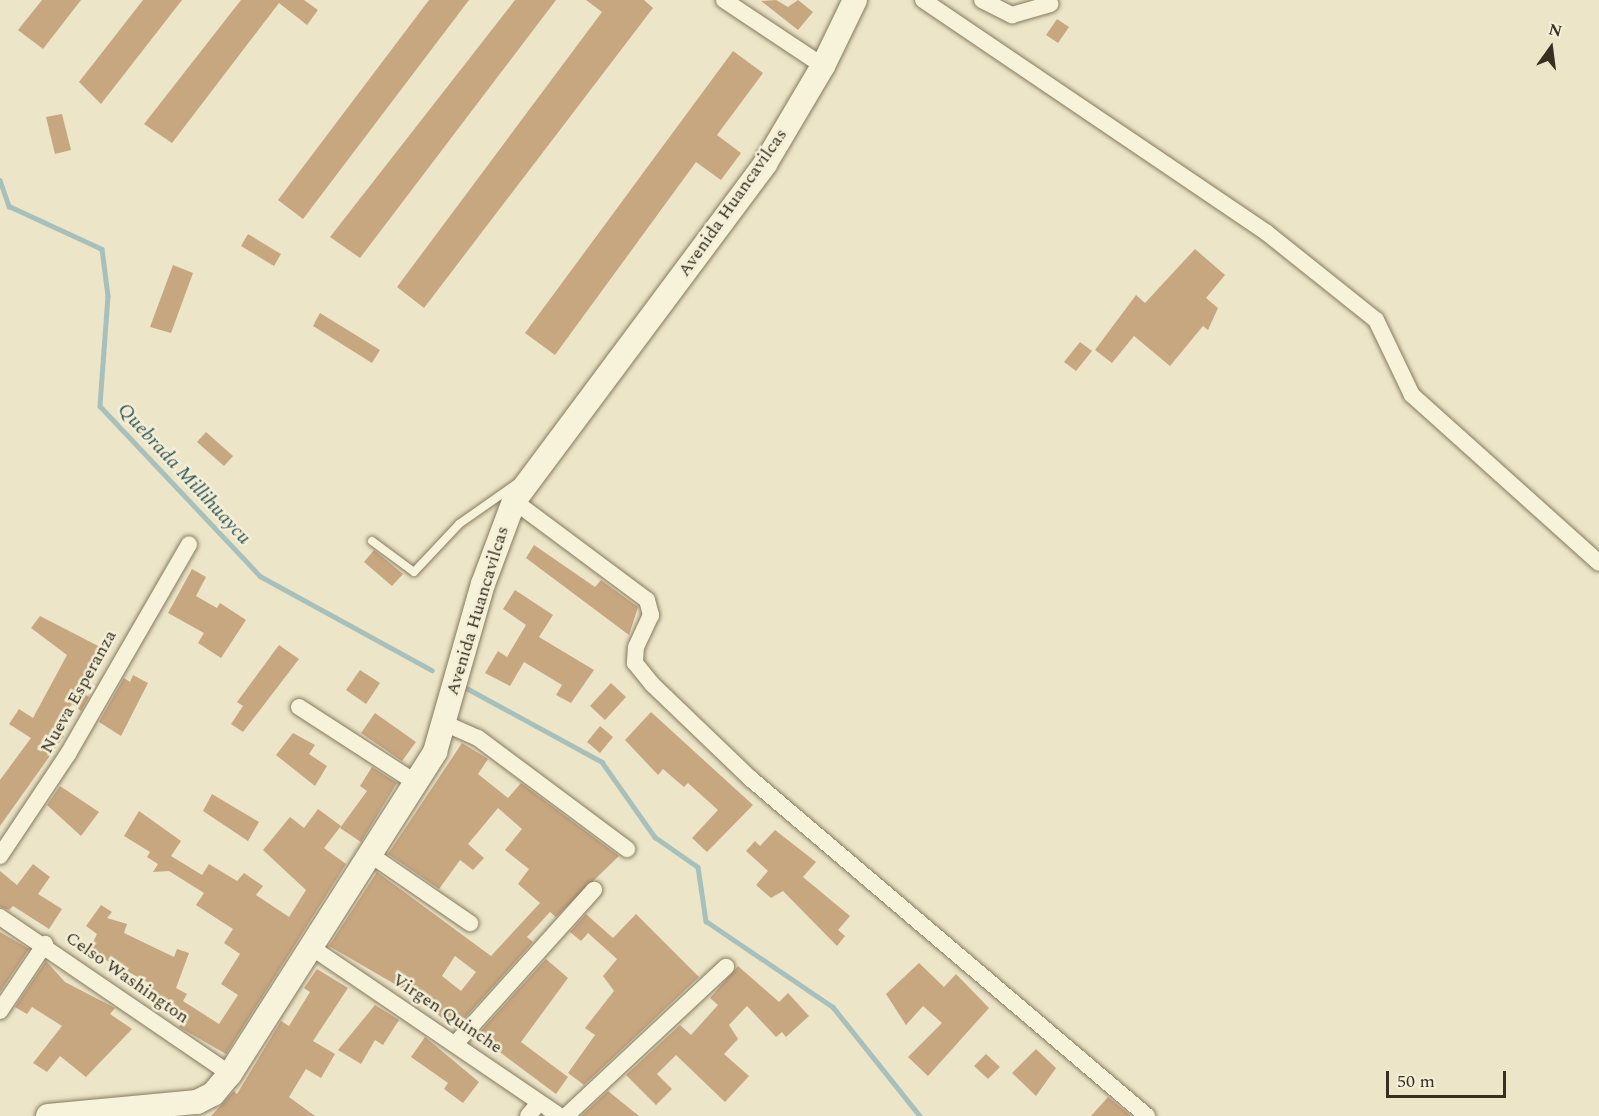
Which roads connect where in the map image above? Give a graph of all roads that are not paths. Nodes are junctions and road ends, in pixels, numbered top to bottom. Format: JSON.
{"nodes":[{"id":1,"x":724,"y":0,"type":"edge"},
{"id":2,"x":855,"y":0,"type":"edge"},
{"id":3,"x":923,"y":0,"type":"edge"},
{"id":4,"x":982,"y":0,"type":"edge"},
{"id":5,"x":1050,"y":4,"type":"dead end"},
{"id":6,"x":823,"y":66,"type":"junction"},
{"id":7,"x":533,"y":475,"type":"junction"},
{"id":8,"x":514,"y":501,"type":"junction"},
{"id":9,"x":372,"y":541,"type":"dead end"},
{"id":10,"x":189,"y":544,"type":"dead end"},
{"id":11,"x":1599,"y":563,"type":"edge"},
{"id":12,"x":299,"y":707,"type":"dead end"},
{"id":13,"x":444,"y":723,"type":"junction"},
{"id":14,"x":416,"y":782,"type":"junction"},
{"id":15,"x":627,"y":849,"type":"dead end"},
{"id":16,"x":368,"y":853,"type":"junction"},
{"id":17,"x":0,"y":856,"type":"edge"},
{"id":18,"x":594,"y":890,"type":"dead end"},
{"id":19,"x":0,"y":917,"type":"edge"},
{"id":20,"x":471,"y":923,"type":"dead end"},
{"id":21,"x":45,"y":944,"type":"junction"},
{"id":22,"x":310,"y":947,"type":"junction"},
{"id":23,"x":726,"y":967,"type":"dead end"},
{"id":24,"x":0,"y":1011,"type":"edge"},
{"id":25,"x":458,"y":1042,"type":"junction"},
{"id":26,"x":230,"y":1074,"type":"junction"},
{"id":27,"x":539,"y":1103,"type":"junction"},
{"id":28,"x":48,"y":1116,"type":"edge"},
{"id":29,"x":528,"y":1116,"type":"edge"},
{"id":30,"x":560,"y":1116,"type":"edge"},
{"id":31,"x":566,"y":1116,"type":"edge"},
{"id":32,"x":1147,"y":1116,"type":"edge"}],
"edges":[{"from":1,"to":6,"type":"street"},
{"from":2,"to":6,"type":"street","name":"Avenida Huancavilcas"},
{"from":3,"to":11,"type":"street"},
{"from":4,"to":5,"type":"street"},
{"from":6,"to":7,"type":"street","name":"Avenida Huancavilcas"},
{"from":7,"to":8,"type":"street","name":"Avenida Huancavilcas"},
{"from":7,"to":9,"type":"lane"},
{"from":8,"to":13,"type":"street","name":"Avenida Huancavilcas"},
{"from":8,"to":32,"type":"street"},
{"from":10,"to":17,"type":"street","name":"Nueva Esperanza"},
{"from":12,"to":14,"type":"street"},
{"from":13,"to":14,"type":"street","name":"Avenida Huancavilcas"},
{"from":13,"to":15,"type":"street"},
{"from":14,"to":16,"type":"street","name":"Avenida Huancavilcas"},
{"from":16,"to":20,"type":"street"},
{"from":16,"to":22,"type":"street","name":"Avenida Huancavilcas"},
{"from":18,"to":25,"type":"street"},
{"from":19,"to":21,"type":"street","name":"Celso Washington"},
{"from":21,"to":24,"type":"street"},
{"from":21,"to":26,"type":"street","name":"Celso Washington"},
{"from":22,"to":25,"type":"street","name":"Virgen Quinche"},
{"from":22,"to":26,"type":"street","name":"Avenida Huancavilcas"},
{"from":23,"to":31,"type":"street"},
{"from":25,"to":27,"type":"street","name":"Virgen Quinche"},
{"from":26,"to":28,"type":"street","name":"Avenida Huancavilcas"},
{"from":27,"to":29,"type":"street"},
{"from":27,"to":30,"type":"street","name":"Virgen Quinche"}]}
